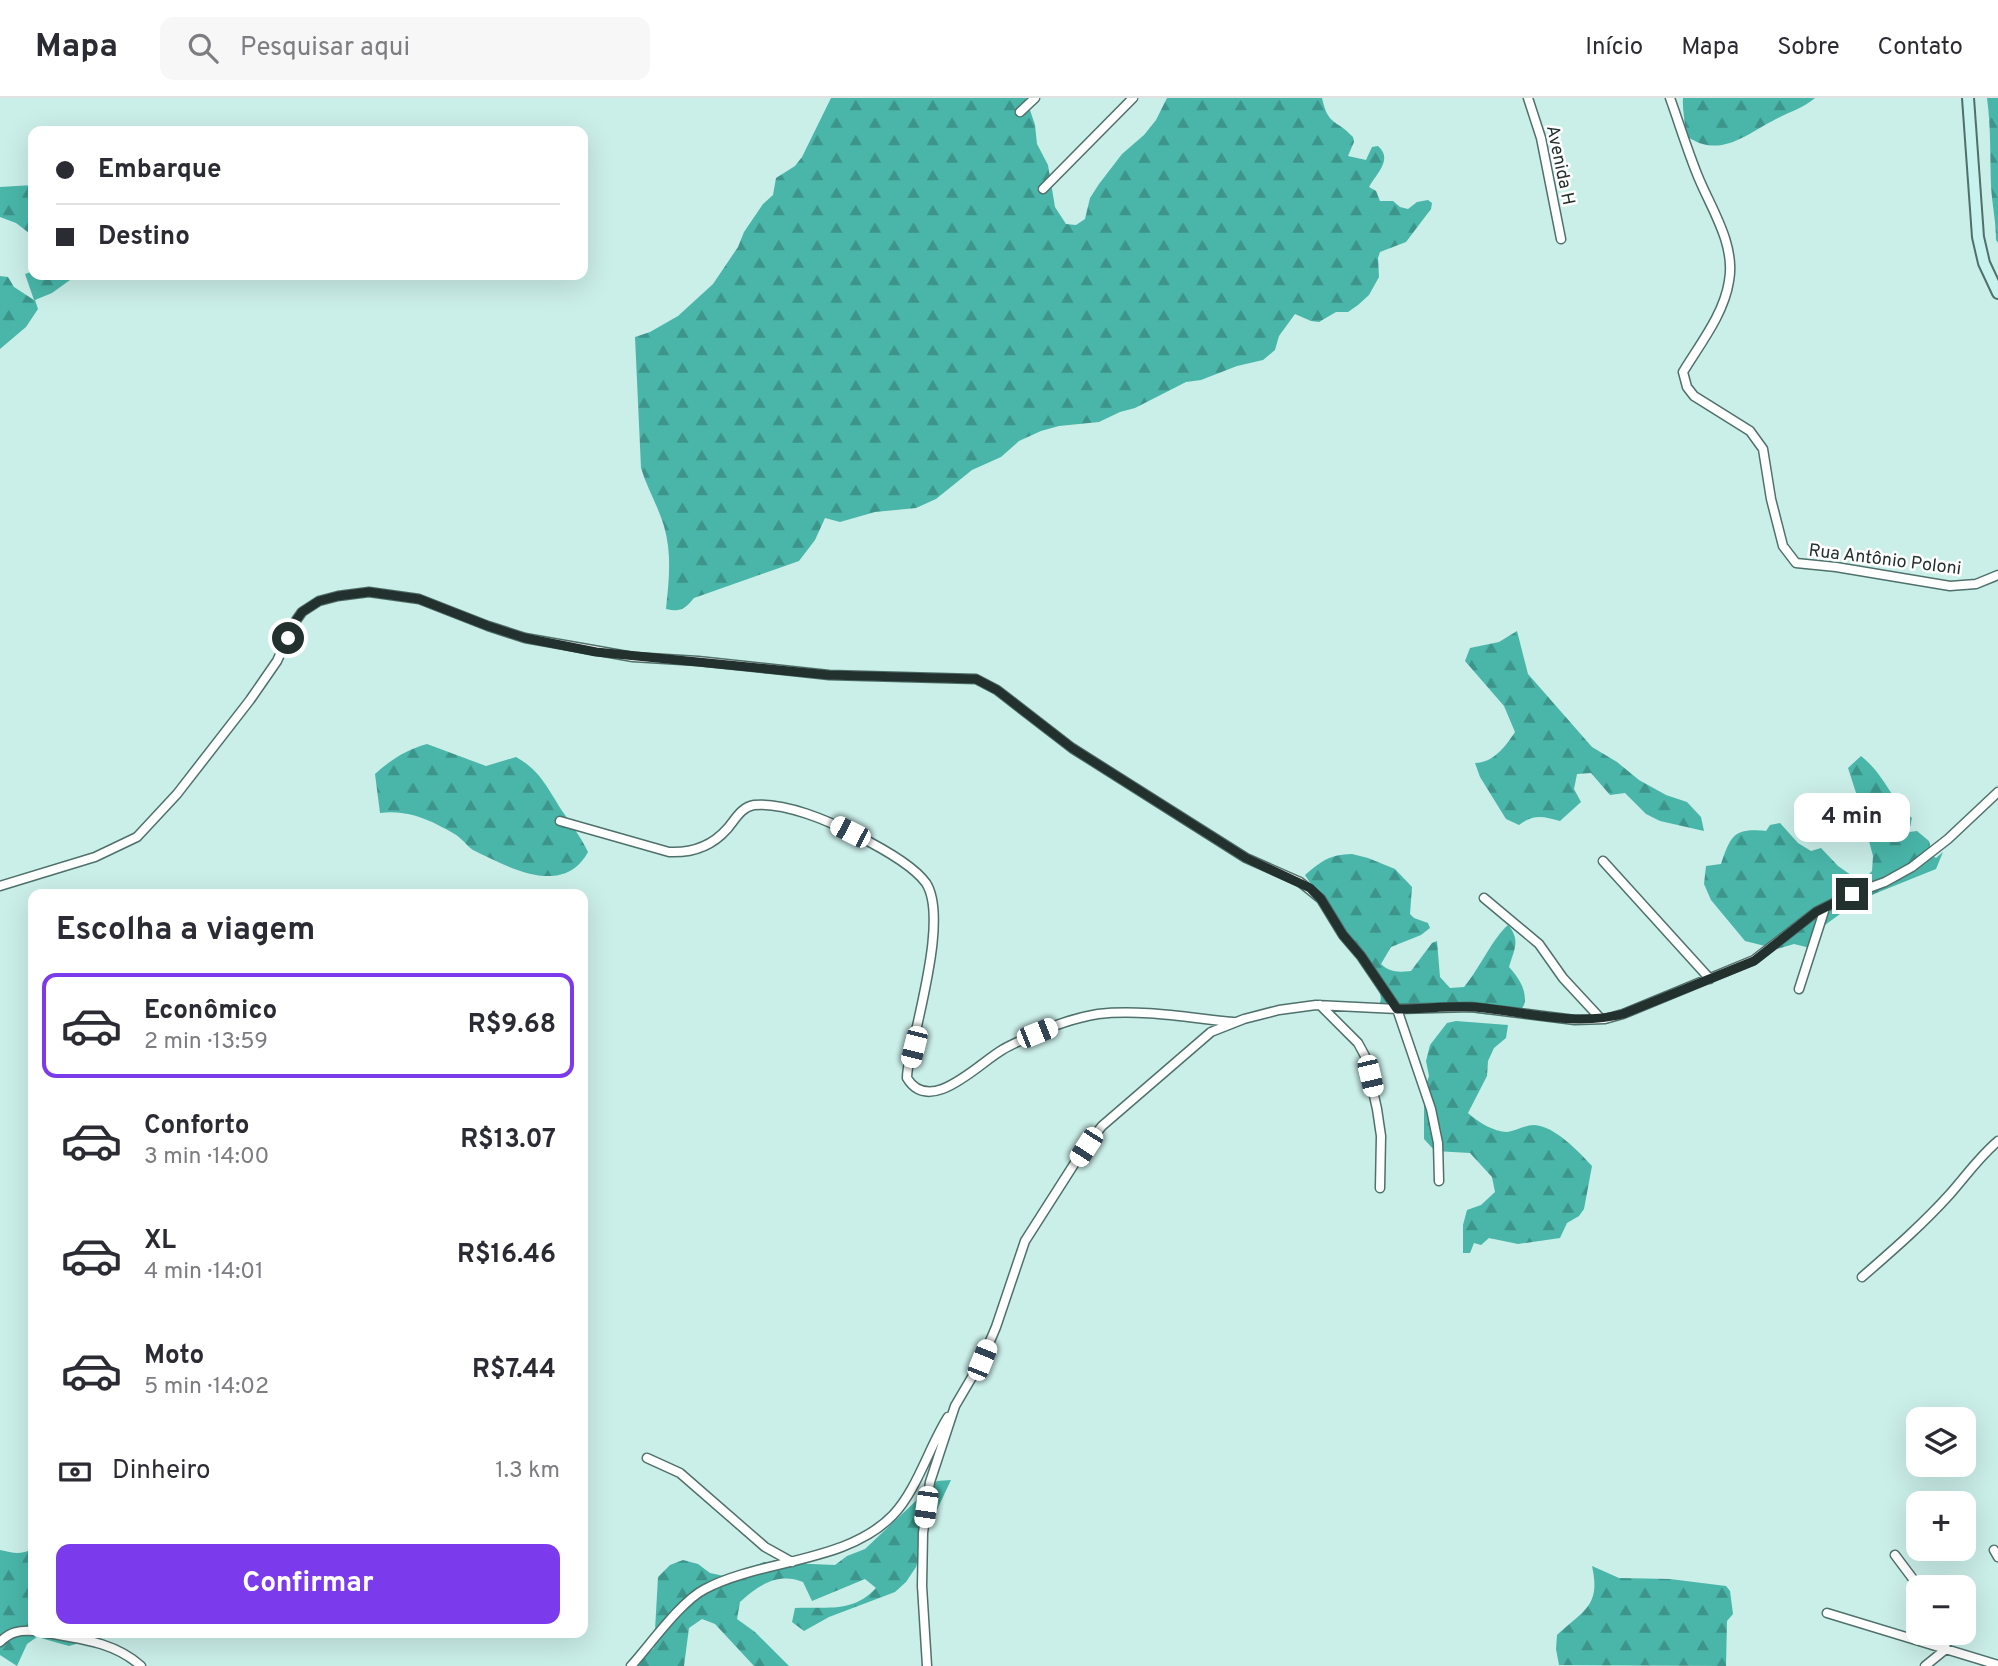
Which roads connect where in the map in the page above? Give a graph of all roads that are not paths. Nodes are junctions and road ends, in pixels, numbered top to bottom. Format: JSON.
{"nodes":[{"id":1,"x":1035,"y":98,"type":"edge"},
{"id":2,"x":1133,"y":98,"type":"edge"},
{"id":3,"x":1528,"y":98,"type":"edge"},
{"id":4,"x":1670,"y":98,"type":"edge"},
{"id":5,"x":1968,"y":98,"type":"edge"},
{"id":6,"x":1020,"y":112,"type":"dead end"},
{"id":7,"x":1043,"y":189,"type":"dead end"},
{"id":8,"x":1561,"y":239,"type":"dead end"},
{"id":9,"x":1998,"y":293,"type":"edge"},
{"id":10,"x":1998,"y":575,"type":"edge"},
{"id":11,"x":1998,"y":792,"type":"edge"},
{"id":12,"x":560,"y":821,"type":"dead end"},
{"id":13,"x":1603,"y":861,"type":"dead end"},
{"id":14,"x":0,"y":886,"type":"edge"},
{"id":15,"x":1483,"y":898,"type":"dead end"},
{"id":16,"x":1825,"y":908,"type":"junction"},
{"id":17,"x":1710,"y":979,"type":"junction"},
{"id":18,"x":1799,"y":989,"type":"dead end"},
{"id":19,"x":1320,"y":1005,"type":"junction"},
{"id":20,"x":1397,"y":1009,"type":"junction"},
{"id":21,"x":1601,"y":1019,"type":"junction"},
{"id":22,"x":1236,"y":1023,"type":"junction"},
{"id":23,"x":1998,"y":1141,"type":"edge"},
{"id":24,"x":1438,"y":1181,"type":"dead end"},
{"id":25,"x":1380,"y":1188,"type":"dead end"},
{"id":26,"x":1862,"y":1277,"type":"dead end"},
{"id":27,"x":956,"y":1406,"type":"junction"},
{"id":28,"x":647,"y":1458,"type":"dead end"},
{"id":29,"x":1895,"y":1555,"type":"dead end"},
{"id":30,"x":792,"y":1562,"type":"junction"},
{"id":31,"x":1910,"y":1575,"type":"edge"},
{"id":32,"x":1827,"y":1613,"type":"dead end"},
{"id":33,"x":28,"y":1631,"type":"edge"},
{"id":34,"x":73,"y":1638,"type":"edge"},
{"id":35,"x":0,"y":1642,"type":"edge"},
{"id":36,"x":1945,"y":1645,"type":"edge"},
{"id":37,"x":1946,"y":1649,"type":"junction"},
{"id":38,"x":1998,"y":1665,"type":"edge"},
{"id":39,"x":141,"y":1666,"type":"edge"},
{"id":40,"x":631,"y":1666,"type":"edge"},
{"id":41,"x":927,"y":1666,"type":"edge"},
{"id":42,"x":1925,"y":1666,"type":"edge"}],
"edges":[{"from":1,"to":6,"type":"street"},
{"from":2,"to":7,"type":"street"},
{"from":3,"to":8,"type":"street","name":"Avenida H"},
{"from":4,"to":10,"type":"street","name":"Rua Antônio Poloni"},
{"from":5,"to":9,"type":"main road"},
{"from":11,"to":16,"type":"street"},
{"from":12,"to":22,"type":"street"},
{"from":13,"to":17,"type":"street"},
{"from":14,"to":20,"type":"street"},
{"from":15,"to":21,"type":"street"},
{"from":16,"to":17,"type":"street"},
{"from":16,"to":18,"type":"street"},
{"from":17,"to":21,"type":"street"},
{"from":19,"to":20,"type":"street"},
{"from":19,"to":22,"type":"street"},
{"from":19,"to":25,"type":"street"},
{"from":20,"to":21,"type":"street"},
{"from":20,"to":24,"type":"street"},
{"from":22,"to":27,"type":"street"},
{"from":23,"to":26,"type":"street"},
{"from":27,"to":30,"type":"street"},
{"from":27,"to":41,"type":"street"},
{"from":28,"to":30,"type":"street"},
{"from":29,"to":31,"type":"street"},
{"from":30,"to":40,"type":"street"},
{"from":32,"to":37,"type":"street"},
{"from":33,"to":35,"type":"street"},
{"from":34,"to":39,"type":"street"},
{"from":36,"to":37,"type":"street"},
{"from":37,"to":38,"type":"street"},
{"from":37,"to":42,"type":"street"}]}
